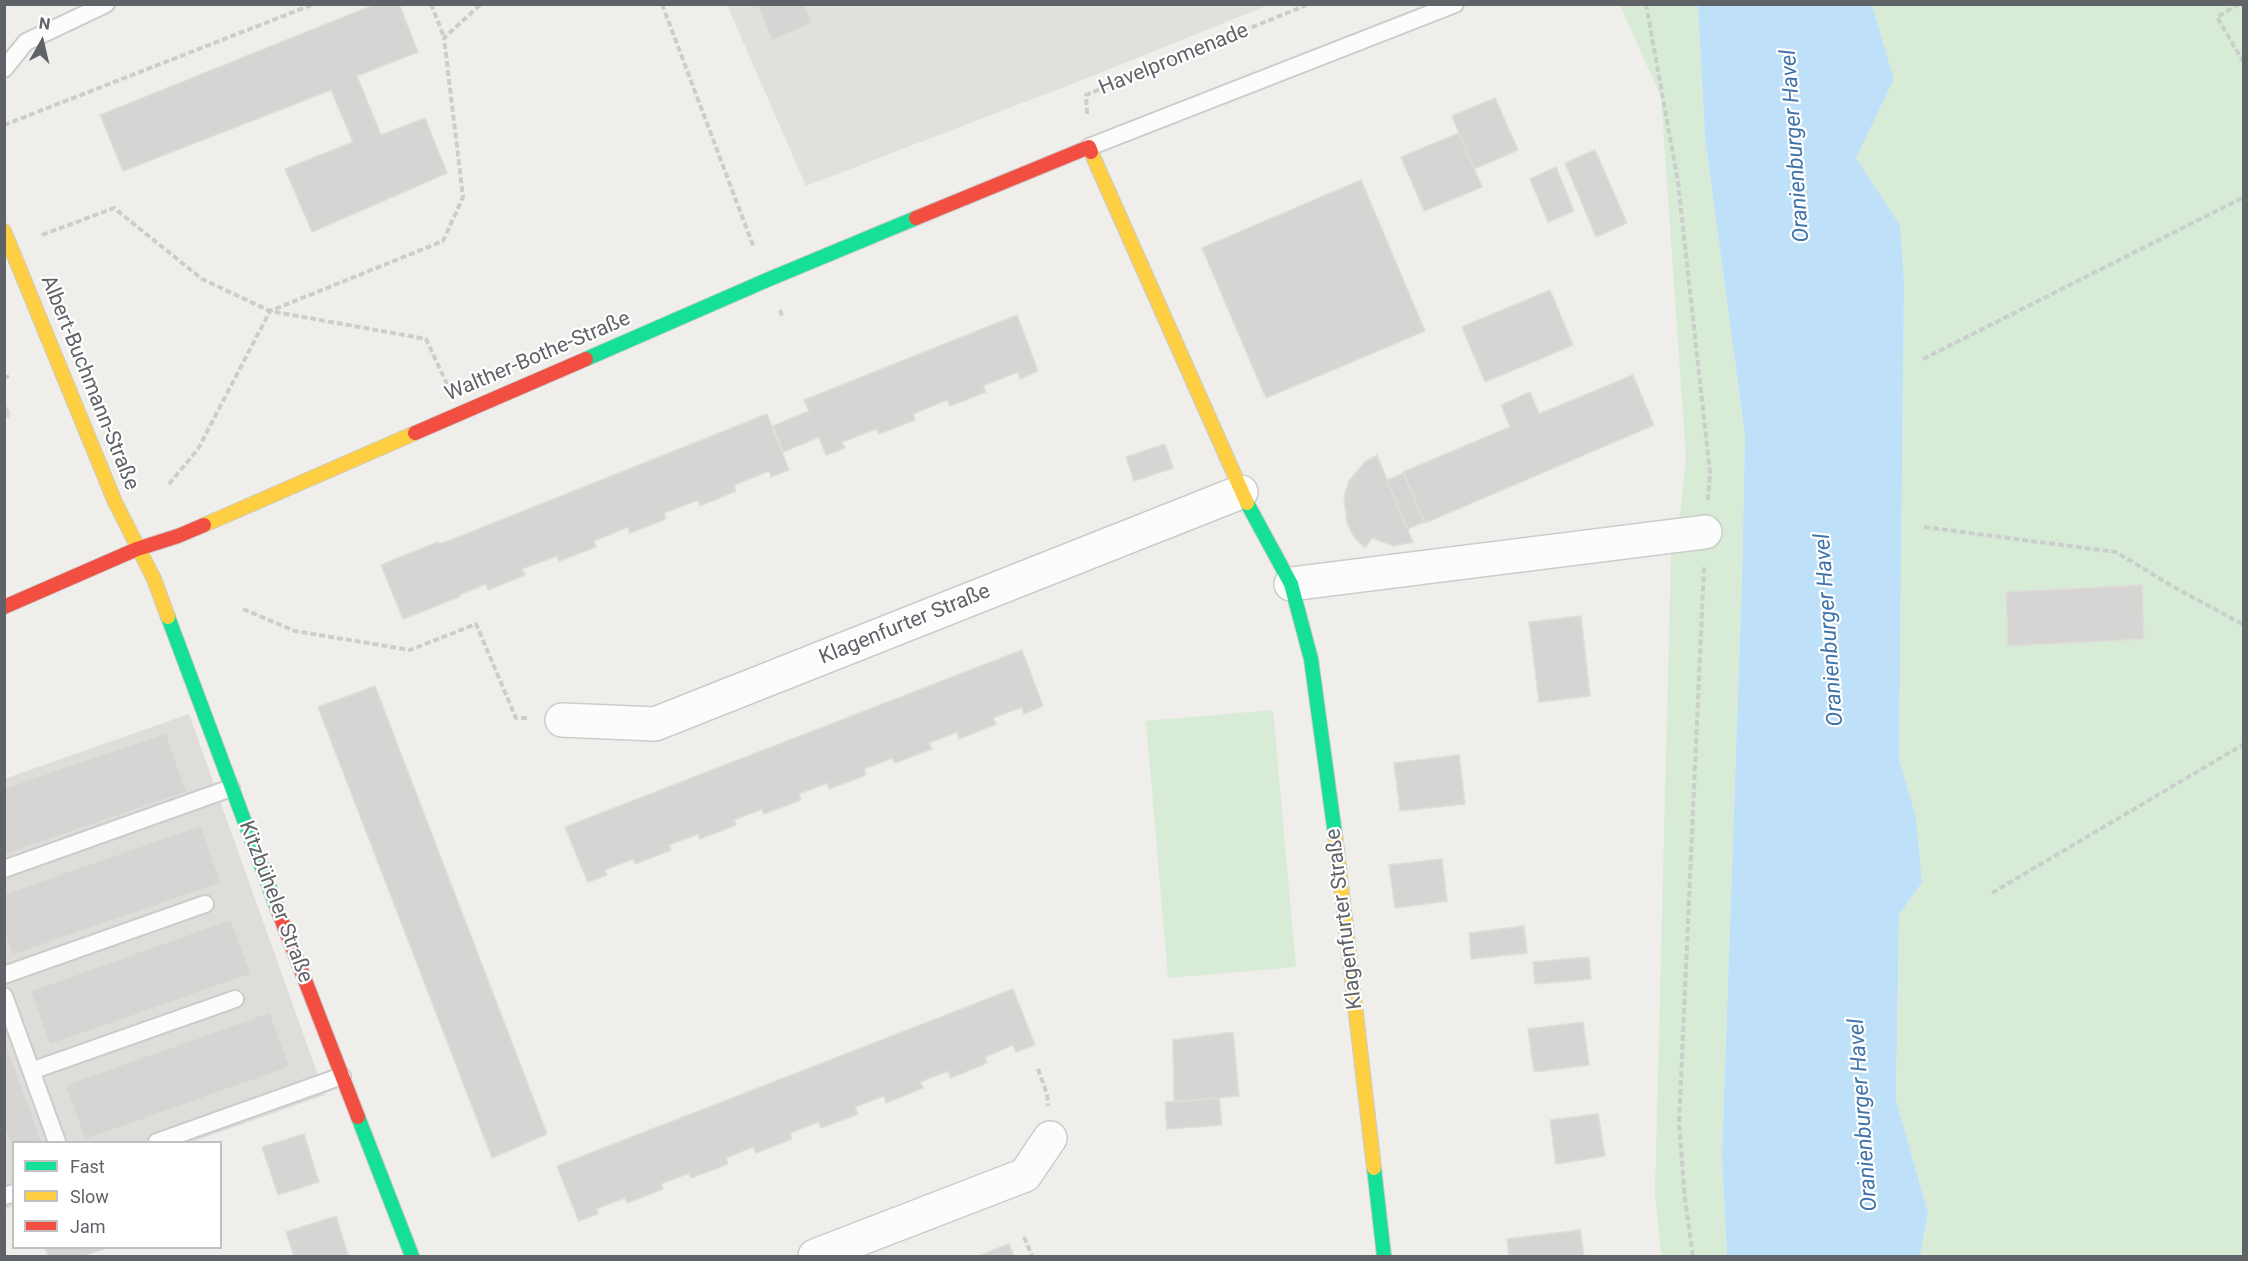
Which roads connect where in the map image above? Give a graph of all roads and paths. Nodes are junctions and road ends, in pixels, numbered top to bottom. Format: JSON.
{"nodes":[{"id":1,"x":106,"y":4,"type":"edge"},
{"id":2,"x":314,"y":4,"type":"edge"},
{"id":3,"x":431,"y":4,"type":"edge"},
{"id":4,"x":481,"y":4,"type":"edge"},
{"id":5,"x":662,"y":4,"type":"edge"},
{"id":6,"x":1309,"y":4,"type":"edge"},
{"id":7,"x":1455,"y":4,"type":"edge"},
{"id":8,"x":1646,"y":4,"type":"edge"},
{"id":9,"x":2239,"y":4,"type":"edge"},
{"id":10,"x":444,"y":38,"type":"junction"},
{"id":11,"x":2244,"y":63,"type":"edge"},
{"id":12,"x":4,"y":69,"type":"edge"},
{"id":13,"x":4,"y":125,"type":"edge"},
{"id":14,"x":1089,"y":147,"type":"junction"},
{"id":15,"x":2244,"y":197,"type":"edge"},
{"id":16,"x":4,"y":231,"type":"edge"},
{"id":17,"x":41,"y":236,"type":"dead end"},
{"id":18,"x":749,"y":236,"type":"dead end"},
{"id":19,"x":270,"y":311,"type":"junction"},
{"id":20,"x":1923,"y":359,"type":"dead end"},
{"id":21,"x":440,"y":369,"type":"dead end"},
{"id":22,"x":169,"y":484,"type":"dead end"},
{"id":23,"x":1241,"y":492,"type":"junction"},
{"id":24,"x":1924,"y":527,"type":"dead end"},
{"id":25,"x":1705,"y":532,"type":"junction"},
{"id":26,"x":137,"y":549,"type":"junction"},
{"id":27,"x":1291,"y":585,"type":"junction"},
{"id":28,"x":4,"y":608,"type":"edge"},
{"id":29,"x":243,"y":609,"type":"dead end"},
{"id":30,"x":2244,"y":625,"type":"edge"},
{"id":31,"x":562,"y":720,"type":"joint"},
{"id":32,"x":2244,"y":744,"type":"edge"},
{"id":33,"x":231,"y":788,"type":"junction"},
{"id":34,"x":4,"y":869,"type":"edge"},
{"id":35,"x":1992,"y":893,"type":"dead end"},
{"id":36,"x":205,"y":904,"type":"dead end"},
{"id":37,"x":4,"y":975,"type":"edge"},
{"id":38,"x":4,"y":996,"type":"edge"},
{"id":39,"x":235,"y":999,"type":"dead end"},
{"id":40,"x":32,"y":1071,"type":"junction"},
{"id":41,"x":342,"y":1076,"type":"junction"},
{"id":42,"x":1050,"y":1138,"type":"dead end"},
{"id":43,"x":56,"y":1141,"type":"edge"},
{"id":44,"x":163,"y":1141,"type":"edge"},
{"id":45,"x":1024,"y":1237,"type":"dead end"},
{"id":46,"x":412,"y":1257,"type":"edge"},
{"id":47,"x":815,"y":1257,"type":"edge"},
{"id":48,"x":1032,"y":1257,"type":"edge"},
{"id":49,"x":1384,"y":1257,"type":"edge"},
{"id":50,"x":1693,"y":1257,"type":"edge"}],
"edges":[{"from":1,"to":12,"type":"lane"},
{"from":2,"to":13,"type":"path"},
{"from":3,"to":10,"type":"path"},
{"from":4,"to":10,"type":"path"},
{"from":5,"to":18,"type":"path"},
{"from":6,"to":14,"type":"path","name":"Havelpromenade"},
{"from":7,"to":14,"type":"lane"},
{"from":8,"to":25,"type":"path"},
{"from":9,"to":11,"type":"path"},
{"from":10,"to":19,"type":"path"},
{"from":14,"to":23,"type":"street","name":"Klagenfurter Straße"},
{"from":14,"to":26,"type":"street","name":"Walther-Bothe-Straße"},
{"from":15,"to":20,"type":"path"},
{"from":16,"to":26,"type":"street","name":"Albert-Buchmann-Straße"},
{"from":17,"to":19,"type":"path"},
{"from":19,"to":21,"type":"path"},
{"from":19,"to":22,"type":"path"},
{"from":23,"to":27,"type":"street","name":"Klagenfurter Straße"},
{"from":23,"to":31,"type":"street","name":"Klagenfurter Straße"},
{"from":24,"to":30,"type":"path"},
{"from":25,"to":27,"type":"street"},
{"from":25,"to":50,"type":"path"},
{"from":26,"to":28,"type":"street","name":"Walther-Bothe-Straße"},
{"from":26,"to":33,"type":"street","name":"Kitzbüheler Straße"},
{"from":27,"to":49,"type":"street","name":"Klagenfurter Straße"},
{"from":29,"to":31,"type":"path"},
{"from":32,"to":35,"type":"path"},
{"from":33,"to":34,"type":"lane"},
{"from":33,"to":41,"type":"street","name":"Kitzbüheler Straße"},
{"from":36,"to":37,"type":"lane"},
{"from":38,"to":40,"type":"lane"},
{"from":39,"to":40,"type":"lane"},
{"from":40,"to":43,"type":"lane"},
{"from":41,"to":44,"type":"lane"},
{"from":41,"to":46,"type":"street","name":"Kitzbüheler Straße"},
{"from":42,"to":47,"type":"street"},
{"from":45,"to":48,"type":"path"}]}
